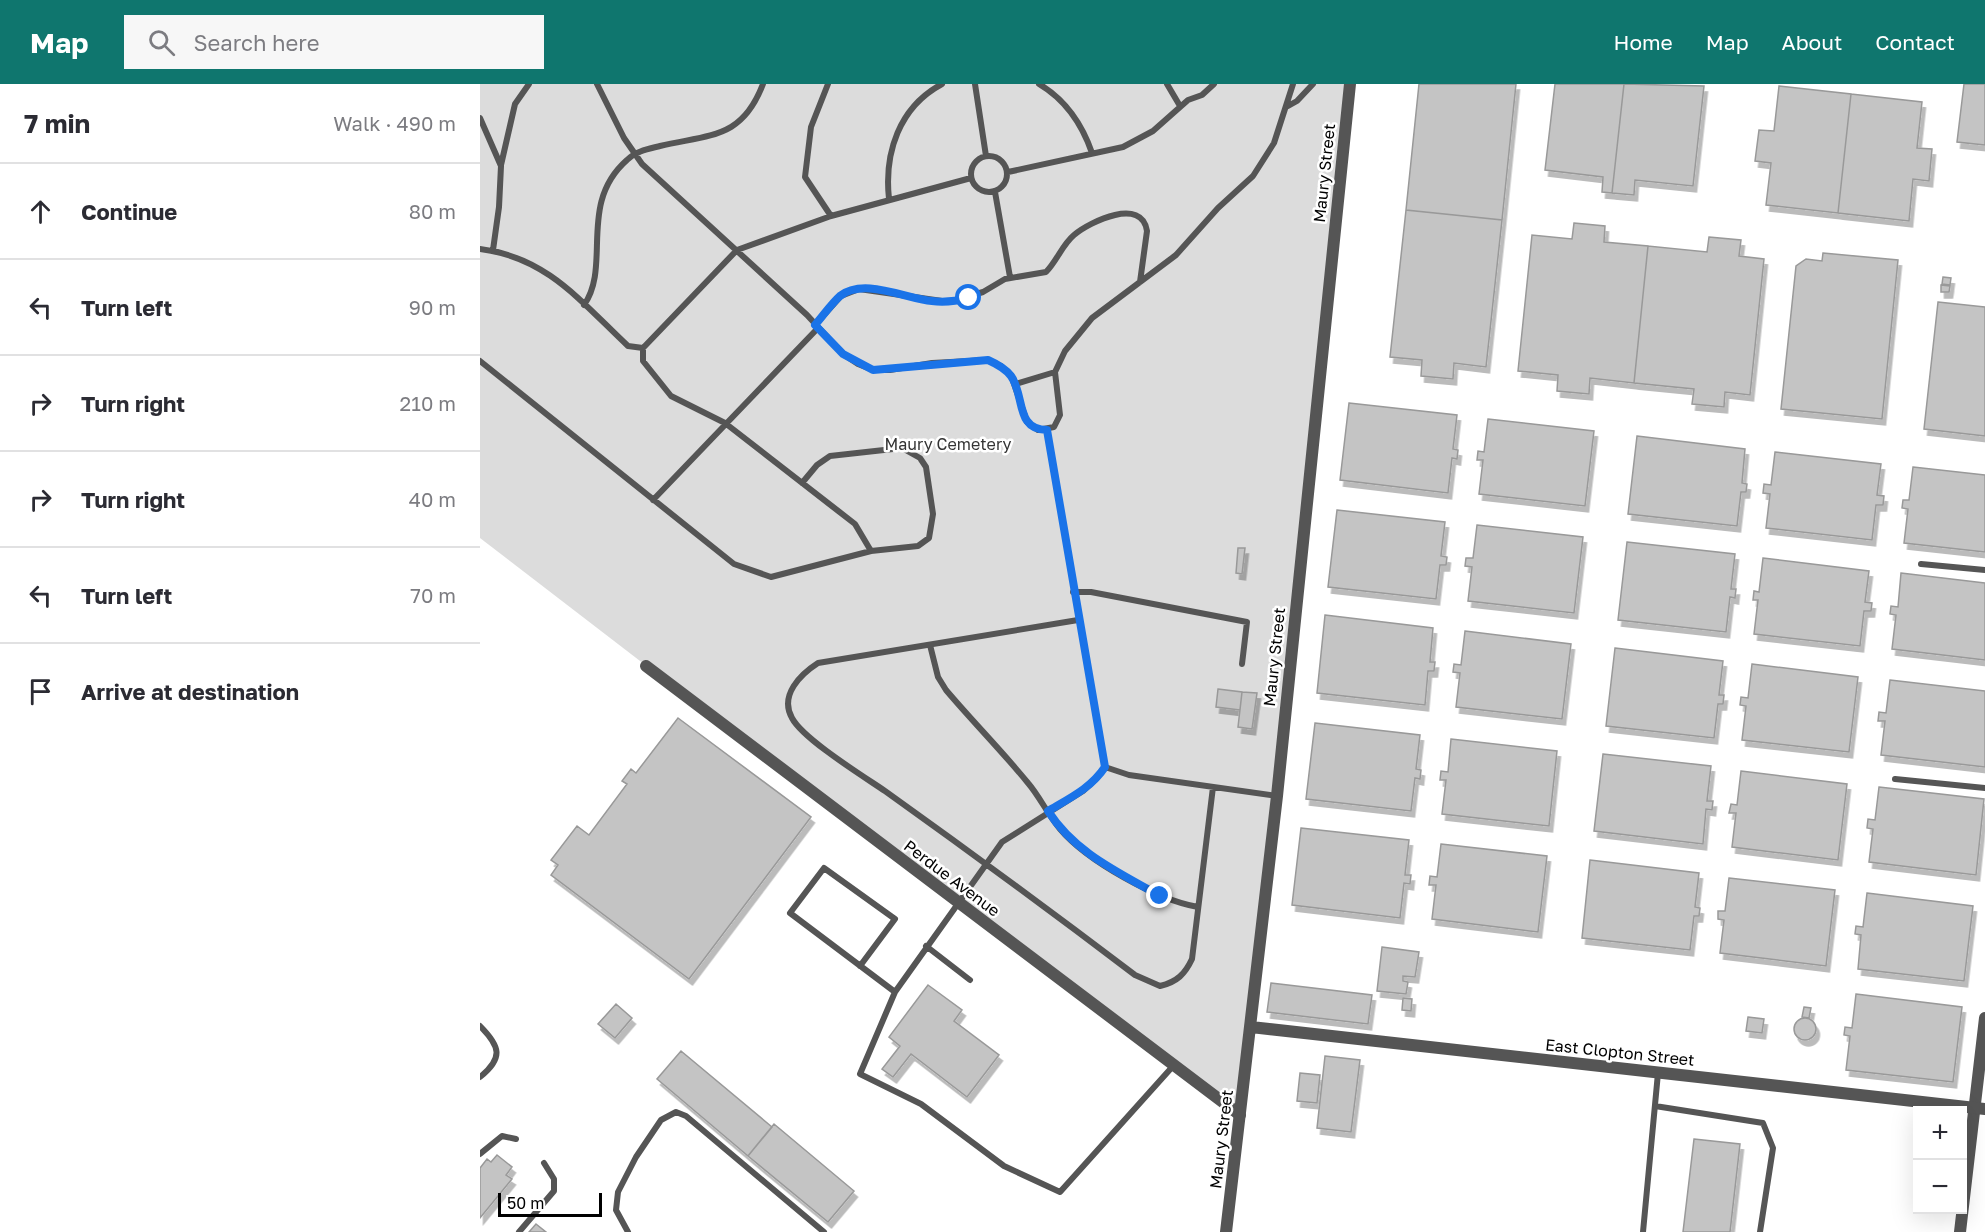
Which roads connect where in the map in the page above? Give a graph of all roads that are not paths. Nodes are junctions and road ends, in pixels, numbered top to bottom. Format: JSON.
{"nodes":[{"id":1,"x":529,"y":84,"type":"edge"},
{"id":2,"x":597,"y":84,"type":"edge"},
{"id":3,"x":762,"y":84,"type":"edge"},
{"id":4,"x":828,"y":84,"type":"edge"},
{"id":5,"x":942,"y":84,"type":"edge"},
{"id":6,"x":975,"y":84,"type":"edge"},
{"id":7,"x":1039,"y":84,"type":"edge"},
{"id":8,"x":1167,"y":84,"type":"edge"},
{"id":9,"x":1214,"y":84,"type":"edge"},
{"id":10,"x":1293,"y":84,"type":"edge"},
{"id":11,"x":1312,"y":84,"type":"edge"},
{"id":12,"x":1350,"y":84,"type":"edge"},
{"id":13,"x":1180,"y":106,"type":"junction"},
{"id":14,"x":1288,"y":106,"type":"junction"},
{"id":15,"x":480,"y":118,"type":"edge"},
{"id":16,"x":1092,"y":153,"type":"junction"},
{"id":17,"x":635,"y":154,"type":"junction"},
{"id":18,"x":986,"y":156,"type":"junction"},
{"id":19,"x":501,"y":166,"type":"junction"},
{"id":20,"x":1008,"y":172,"type":"junction"},
{"id":21,"x":971,"y":178,"type":"junction"},
{"id":22,"x":995,"y":192,"type":"junction"},
{"id":23,"x":889,"y":199,"type":"junction"},
{"id":24,"x":831,"y":216,"type":"junction"},
{"id":25,"x":480,"y":249,"type":"edge"},
{"id":26,"x":493,"y":250,"type":"junction"},
{"id":27,"x":737,"y":250,"type":"junction"},
{"id":28,"x":1010,"y":277,"type":"junction"},
{"id":29,"x":1140,"y":282,"type":"junction"},
{"id":30,"x":584,"y":305,"type":"junction"},
{"id":31,"x":817,"y":326,"type":"junction"},
{"id":32,"x":643,"y":348,"type":"junction"},
{"id":33,"x":480,"y":361,"type":"edge"},
{"id":34,"x":1055,"y":372,"type":"junction"},
{"id":35,"x":1016,"y":384,"type":"junction"},
{"id":36,"x":725,"y":423,"type":"junction"},
{"id":37,"x":1047,"y":430,"type":"junction"},
{"id":38,"x":802,"y":483,"type":"junction"},
{"id":39,"x":653,"y":500,"type":"junction"},
{"id":40,"x":871,"y":551,"type":"junction"},
{"id":41,"x":1921,"y":564,"type":"dead end"},
{"id":42,"x":1985,"y":570,"type":"edge"},
{"id":43,"x":1073,"y":592,"type":"junction"},
{"id":44,"x":1078,"y":620,"type":"junction"},
{"id":45,"x":930,"y":645,"type":"junction"},
{"id":46,"x":1242,"y":664,"type":"dead end"},
{"id":47,"x":646,"y":666,"type":"dead end"},
{"id":48,"x":1105,"y":767,"type":"junction"},
{"id":49,"x":1895,"y":779,"type":"dead end"},
{"id":50,"x":1214,"y":787,"type":"junction"},
{"id":51,"x":1985,"y":788,"type":"edge"},
{"id":52,"x":1276,"y":796,"type":"junction"},
{"id":53,"x":1048,"y":811,"type":"junction"},
{"id":54,"x":986,"y":863,"type":"junction"},
{"id":55,"x":957,"y":903,"type":"junction"},
{"id":56,"x":1198,"y":907,"type":"junction"},
{"id":57,"x":926,"y":946,"type":"junction"},
{"id":58,"x":860,"y":966,"type":"junction"},
{"id":59,"x":970,"y":980,"type":"dead end"},
{"id":60,"x":894,"y":992,"type":"junction"},
{"id":61,"x":1985,"y":1018,"type":"edge"},
{"id":62,"x":480,"y":1026,"type":"edge"},
{"id":63,"x":1251,"y":1027,"type":"junction"},
{"id":64,"x":1174,"y":1065,"type":"junction"},
{"id":65,"x":1658,"y":1072,"type":"junction"},
{"id":66,"x":480,"y":1077,"type":"edge"},
{"id":67,"x":1655,"y":1106,"type":"junction"},
{"id":68,"x":1980,"y":1108,"type":"edge"},
{"id":69,"x":1240,"y":1115,"type":"junction"},
{"id":70,"x":516,"y":1139,"type":"dead end"},
{"id":71,"x":480,"y":1154,"type":"edge"},
{"id":72,"x":544,"y":1164,"type":"dead end"},
{"id":73,"x":519,"y":1232,"type":"edge"},
{"id":74,"x":628,"y":1232,"type":"edge"},
{"id":75,"x":824,"y":1232,"type":"edge"},
{"id":76,"x":1226,"y":1232,"type":"edge"},
{"id":77,"x":1643,"y":1232,"type":"edge"},
{"id":78,"x":1760,"y":1232,"type":"edge"},
{"id":79,"x":1960,"y":1232,"type":"edge"}],
"edges":[{"from":1,"to":19,"type":"lane"},
{"from":2,"to":17,"type":"lane"},
{"from":3,"to":17,"type":"lane"},
{"from":4,"to":24,"type":"lane"},
{"from":5,"to":23,"type":"lane"},
{"from":6,"to":18,"type":"lane"},
{"from":7,"to":16,"type":"lane"},
{"from":8,"to":13,"type":"lane"},
{"from":9,"to":13,"type":"lane"},
{"from":10,"to":14,"type":"lane"},
{"from":11,"to":14,"type":"lane"},
{"from":12,"to":52,"type":"street","name":"Maury Street"},
{"from":13,"to":16,"type":"lane"},
{"from":14,"to":29,"type":"lane"},
{"from":15,"to":19,"type":"lane"},
{"from":16,"to":20,"type":"lane"},
{"from":17,"to":27,"type":"lane"},
{"from":17,"to":30,"type":"lane"},
{"from":18,"to":20,"type":"lane"},
{"from":18,"to":21,"type":"lane"},
{"from":19,"to":26,"type":"lane"},
{"from":20,"to":22,"type":"lane"},
{"from":21,"to":22,"type":"lane"},
{"from":21,"to":23,"type":"lane"},
{"from":22,"to":28,"type":"lane"},
{"from":23,"to":24,"type":"lane"},
{"from":24,"to":27,"type":"lane"},
{"from":25,"to":26,"type":"lane"},
{"from":26,"to":30,"type":"lane"},
{"from":27,"to":31,"type":"lane"},
{"from":27,"to":32,"type":"lane"},
{"from":28,"to":29,"type":"lane"},
{"from":28,"to":31,"type":"lane"},
{"from":29,"to":34,"type":"lane"},
{"from":30,"to":32,"type":"lane"},
{"from":31,"to":35,"type":"lane"},
{"from":31,"to":36,"type":"lane"},
{"from":32,"to":36,"type":"lane"},
{"from":33,"to":39,"type":"lane"},
{"from":34,"to":35,"type":"lane"},
{"from":34,"to":37,"type":"lane"},
{"from":35,"to":37,"type":"lane"},
{"from":36,"to":38,"type":"lane"},
{"from":36,"to":39,"type":"lane"},
{"from":37,"to":43,"type":"lane"},
{"from":38,"to":40,"type":"lane"},
{"from":38,"to":40,"type":"lane"},
{"from":39,"to":40,"type":"lane"},
{"from":41,"to":42,"type":"lane"},
{"from":43,"to":44,"type":"lane"},
{"from":43,"to":46,"type":"lane"},
{"from":44,"to":45,"type":"lane"},
{"from":44,"to":48,"type":"lane"},
{"from":45,"to":53,"type":"lane"},
{"from":45,"to":54,"type":"lane"},
{"from":47,"to":55,"type":"street","name":"Perdue Avenue"},
{"from":48,"to":50,"type":"lane"},
{"from":48,"to":53,"type":"lane"},
{"from":49,"to":51,"type":"lane"},
{"from":50,"to":52,"type":"lane"},
{"from":50,"to":56,"type":"lane"},
{"from":52,"to":63,"type":"street","name":"Maury Street"},
{"from":53,"to":54,"type":"lane"},
{"from":53,"to":56,"type":"lane"},
{"from":54,"to":55,"type":"lane"},
{"from":54,"to":56,"type":"lane"},
{"from":55,"to":57,"type":"lane"},
{"from":55,"to":64,"type":"street","name":"Perdue Avenue"},
{"from":57,"to":59,"type":"lane"},
{"from":57,"to":60,"type":"lane"},
{"from":58,"to":58,"type":"lane"},
{"from":58,"to":60,"type":"lane"},
{"from":60,"to":64,"type":"lane"},
{"from":61,"to":68,"type":"street"},
{"from":62,"to":66,"type":"lane"},
{"from":63,"to":65,"type":"street","name":"East Clopton Street"},
{"from":63,"to":69,"type":"street","name":"Maury Street"},
{"from":64,"to":69,"type":"street","name":"Perdue Avenue"},
{"from":65,"to":67,"type":"lane"},
{"from":65,"to":68,"type":"street","name":"East Clopton Street"},
{"from":67,"to":77,"type":"lane"},
{"from":67,"to":78,"type":"lane"},
{"from":68,"to":79,"type":"street"},
{"from":69,"to":76,"type":"street","name":"Maury Street"},
{"from":70,"to":71,"type":"lane"},
{"from":72,"to":73,"type":"lane"},
{"from":74,"to":75,"type":"lane"}]}
